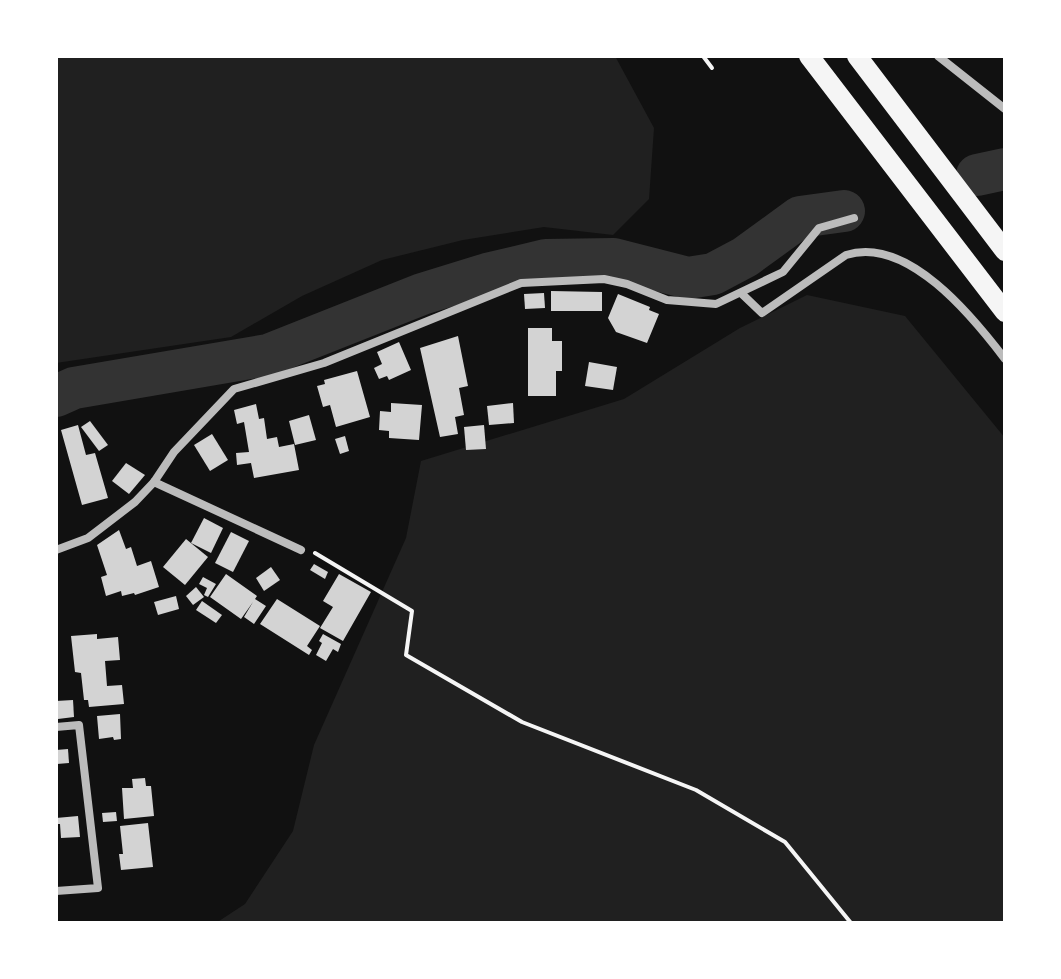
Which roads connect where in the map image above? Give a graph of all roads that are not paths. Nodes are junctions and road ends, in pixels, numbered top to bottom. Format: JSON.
{"nodes":[{"id":1,"x":809,"y":56,"type":"edge"},
{"id":2,"x":857,"y":56,"type":"edge"},
{"id":3,"x":938,"y":56,"type":"edge"},
{"id":4,"x":1005,"y":109,"type":"edge"},
{"id":5,"x":854,"y":218,"type":"dead end"},
{"id":6,"x":1005,"y":251,"type":"edge"},
{"id":7,"x":741,"y":293,"type":"junction"},
{"id":8,"x":1005,"y":312,"type":"edge"},
{"id":9,"x":1005,"y":359,"type":"edge"},
{"id":10,"x":154,"y":482,"type":"junction"},
{"id":11,"x":56,"y":550,"type":"edge"},
{"id":12,"x":301,"y":550,"type":"road end"},
{"id":13,"x":56,"y":727,"type":"edge"},
{"id":14,"x":56,"y":891,"type":"edge"}],
"edges":[{"from":1,"to":8,"type":"highway"},
{"from":2,"to":6,"type":"highway"},
{"from":3,"to":4,"type":"street"},
{"from":5,"to":7,"type":"street"},
{"from":7,"to":9,"type":"street"},
{"from":7,"to":10,"type":"street"},
{"from":10,"to":11,"type":"street"},
{"from":10,"to":12,"type":"street"},
{"from":13,"to":14,"type":"street"}]}
